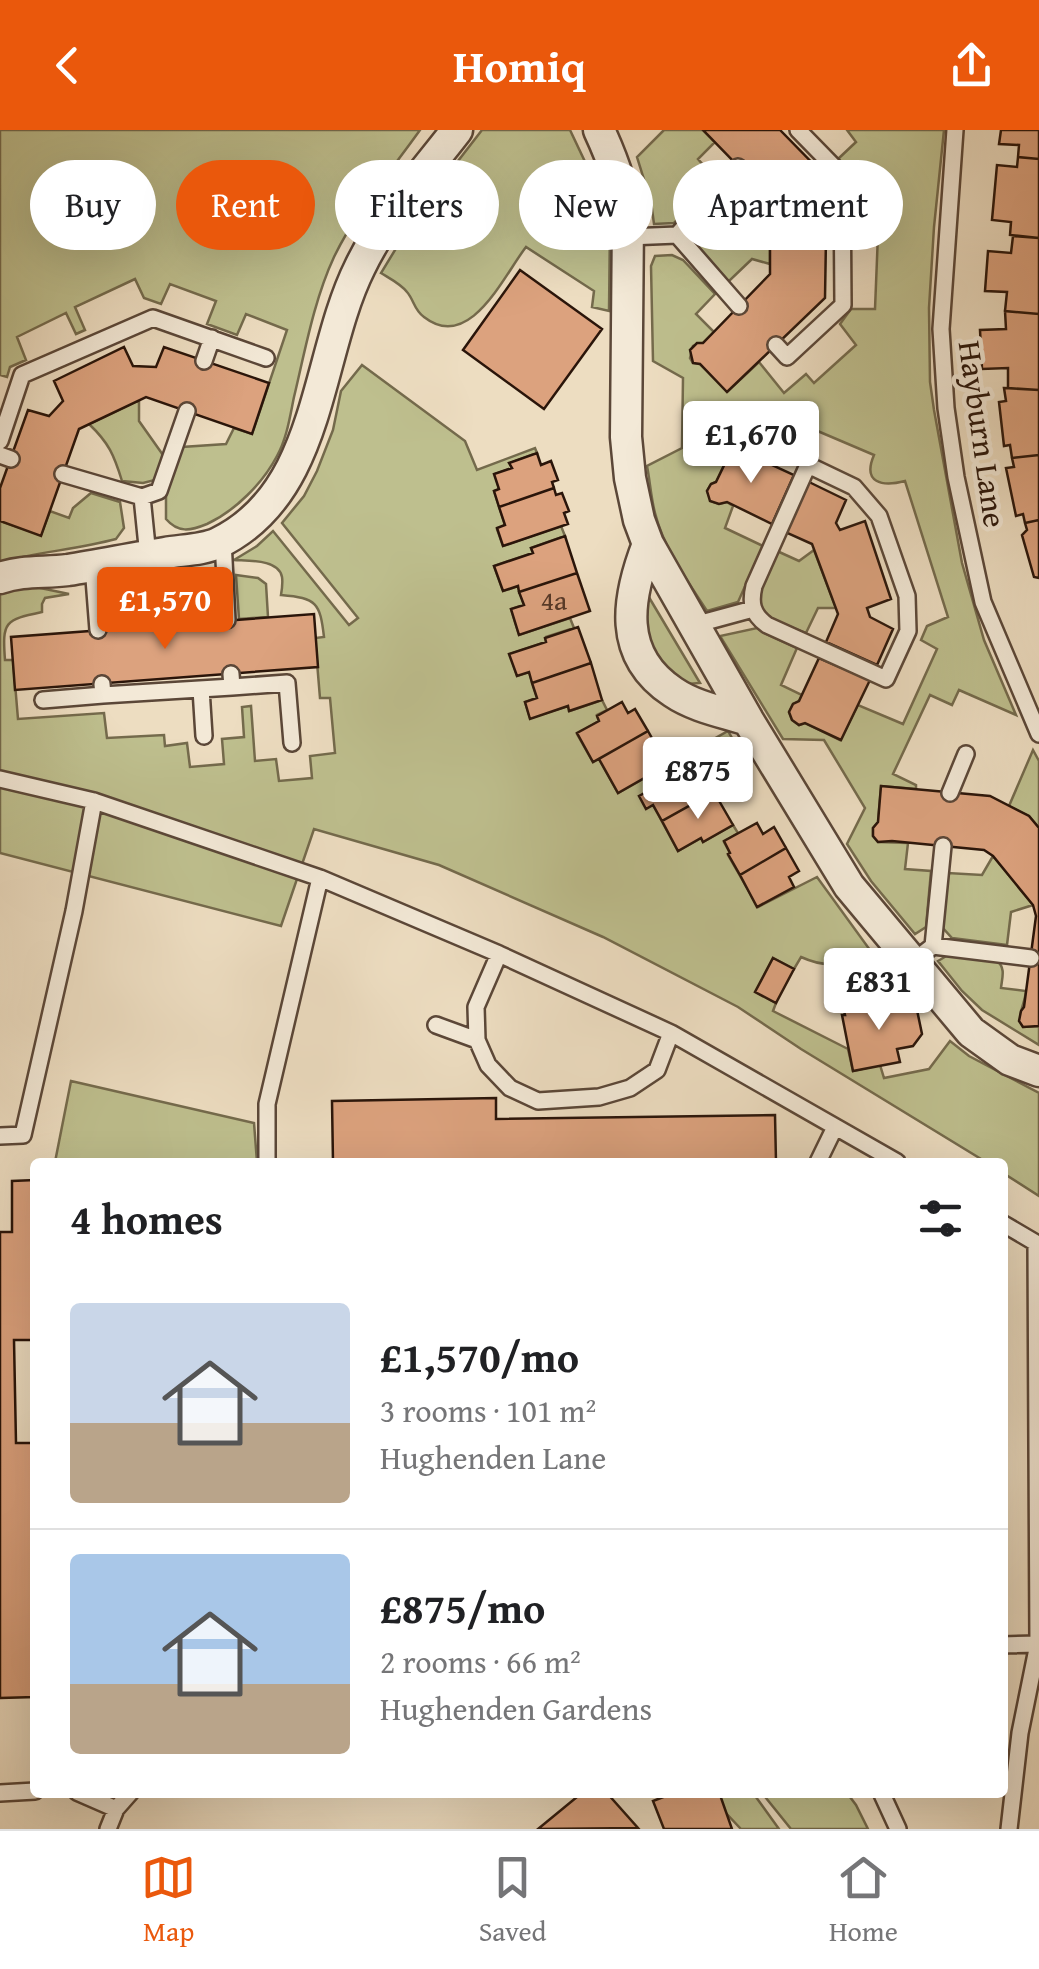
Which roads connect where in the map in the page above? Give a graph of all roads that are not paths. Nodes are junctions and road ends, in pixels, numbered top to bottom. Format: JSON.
{"nodes":[{"id":1,"x":457,"y":130,"type":"edge"},
{"id":2,"x":599,"y":130,"type":"edge"},
{"id":3,"x":798,"y":130,"type":"edge"},
{"id":4,"x":955,"y":130,"type":"edge"},
{"id":5,"x":611,"y":160,"type":"edge"},
{"id":6,"x":628,"y":250,"type":"edge"},
{"id":7,"x":690,"y":250,"type":"edge"},
{"id":8,"x":740,"y":306,"type":"dead end"},
{"id":9,"x":212,"y":338,"type":"junction"},
{"id":10,"x":776,"y":345,"type":"dead end"},
{"id":11,"x":266,"y":358,"type":"dead end"},
{"id":12,"x":204,"y":360,"type":"dead end"},
{"id":13,"x":186,"y":411,"type":"dead end"},
{"id":14,"x":0,"y":442,"type":"edge"},
{"id":15,"x":63,"y":474,"type":"dead end"},
{"id":16,"x":142,"y":497,"type":"junction"},
{"id":17,"x":223,"y":540,"type":"junction"},
{"id":18,"x":648,"y":544,"type":"junction"},
{"id":19,"x":148,"y":556,"type":"junction"},
{"id":20,"x":93,"y":566,"type":"junction"},
{"id":21,"x":0,"y":578,"type":"edge"},
{"id":22,"x":753,"y":609,"type":"junction"},
{"id":23,"x":228,"y":620,"type":"dead end"},
{"id":24,"x":694,"y":625,"type":"junction"},
{"id":25,"x":98,"y":630,"type":"dead end"},
{"id":26,"x":201,"y":689,"type":"junction"},
{"id":27,"x":44,"y":700,"type":"dead end"},
{"id":28,"x":748,"y":720,"type":"junction"},
{"id":29,"x":1039,"y":734,"type":"edge"},
{"id":30,"x":204,"y":736,"type":"dead end"},
{"id":31,"x":292,"y":743,"type":"dead end"},
{"id":32,"x":966,"y":754,"type":"dead end"},
{"id":33,"x":0,"y":779,"type":"edge"},
{"id":34,"x":950,"y":792,"type":"dead end"},
{"id":35,"x":94,"y":800,"type":"junction"},
{"id":36,"x":944,"y":846,"type":"dead end"},
{"id":37,"x":320,"y":878,"type":"junction"},
{"id":38,"x":500,"y":954,"type":"junction"},
{"id":39,"x":922,"y":954,"type":"junction"},
{"id":40,"x":1030,"y":958,"type":"dead end"},
{"id":41,"x":436,"y":1025,"type":"dead end"},
{"id":42,"x":671,"y":1033,"type":"junction"},
{"id":43,"x":477,"y":1040,"type":"junction"},
{"id":44,"x":1039,"y":1071,"type":"edge"},
{"id":45,"x":834,"y":1127,"type":"junction"},
{"id":46,"x":0,"y":1136,"type":"edge"},
{"id":47,"x":267,"y":1158,"type":"edge"},
{"id":48,"x":820,"y":1158,"type":"edge"},
{"id":49,"x":889,"y":1158,"type":"edge"},
{"id":50,"x":1008,"y":1227,"type":"edge"},
{"id":51,"x":1038,"y":1244,"type":"edge"},
{"id":52,"x":1038,"y":1644,"type":"edge"},
{"id":53,"x":1008,"y":1645,"type":"edge"},
{"id":54,"x":30,"y":1790,"type":"edge"},
{"id":55,"x":0,"y":1793,"type":"edge"},
{"id":56,"x":91,"y":1798,"type":"edge"},
{"id":57,"x":126,"y":1798,"type":"edge"},
{"id":58,"x":884,"y":1798,"type":"edge"},
{"id":59,"x":116,"y":1809,"type":"junction"},
{"id":60,"x":108,"y":1829,"type":"edge"},
{"id":61,"x":898,"y":1829,"type":"edge"},
{"id":62,"x":1009,"y":1829,"type":"edge"}],
"edges":[{"from":1,"to":17,"type":"street"},
{"from":2,"to":5,"type":"street"},
{"from":3,"to":10,"type":"lane"},
{"from":4,"to":29,"type":"lane","name":"Hayburn Lane"},
{"from":6,"to":18,"type":"street"},
{"from":7,"to":8,"type":"lane"},
{"from":9,"to":11,"type":"lane"},
{"from":9,"to":12,"type":"lane"},
{"from":9,"to":14,"type":"lane"},
{"from":13,"to":16,"type":"lane"},
{"from":15,"to":16,"type":"lane"},
{"from":16,"to":19,"type":"lane"},
{"from":17,"to":19,"type":"street"},
{"from":17,"to":23,"type":"lane"},
{"from":18,"to":24,"type":"street"},
{"from":18,"to":28,"type":"street"},
{"from":19,"to":20,"type":"street"},
{"from":20,"to":21,"type":"street"},
{"from":20,"to":25,"type":"lane"},
{"from":22,"to":22,"type":"lane"},
{"from":22,"to":24,"type":"lane"},
{"from":24,"to":28,"type":"street"},
{"from":26,"to":27,"type":"lane"},
{"from":26,"to":30,"type":"lane"},
{"from":26,"to":31,"type":"lane"},
{"from":28,"to":39,"type":"street"},
{"from":32,"to":34,"type":"lane"},
{"from":33,"to":35,"type":"lane"},
{"from":35,"to":37,"type":"lane"},
{"from":35,"to":46,"type":"lane"},
{"from":36,"to":39,"type":"lane"},
{"from":37,"to":38,"type":"lane"},
{"from":37,"to":47,"type":"lane"},
{"from":38,"to":42,"type":"lane"},
{"from":38,"to":43,"type":"lane"},
{"from":39,"to":40,"type":"lane"},
{"from":39,"to":44,"type":"street"},
{"from":41,"to":43,"type":"lane"},
{"from":42,"to":43,"type":"lane"},
{"from":42,"to":45,"type":"lane"},
{"from":45,"to":48,"type":"lane"},
{"from":45,"to":49,"type":"lane"},
{"from":50,"to":51,"type":"lane"},
{"from":51,"to":52,"type":"lane"},
{"from":52,"to":53,"type":"lane"},
{"from":52,"to":62,"type":"lane"},
{"from":54,"to":55,"type":"lane"},
{"from":56,"to":59,"type":"lane"},
{"from":57,"to":59,"type":"lane"},
{"from":58,"to":61,"type":"lane"},
{"from":59,"to":60,"type":"lane"}]}
